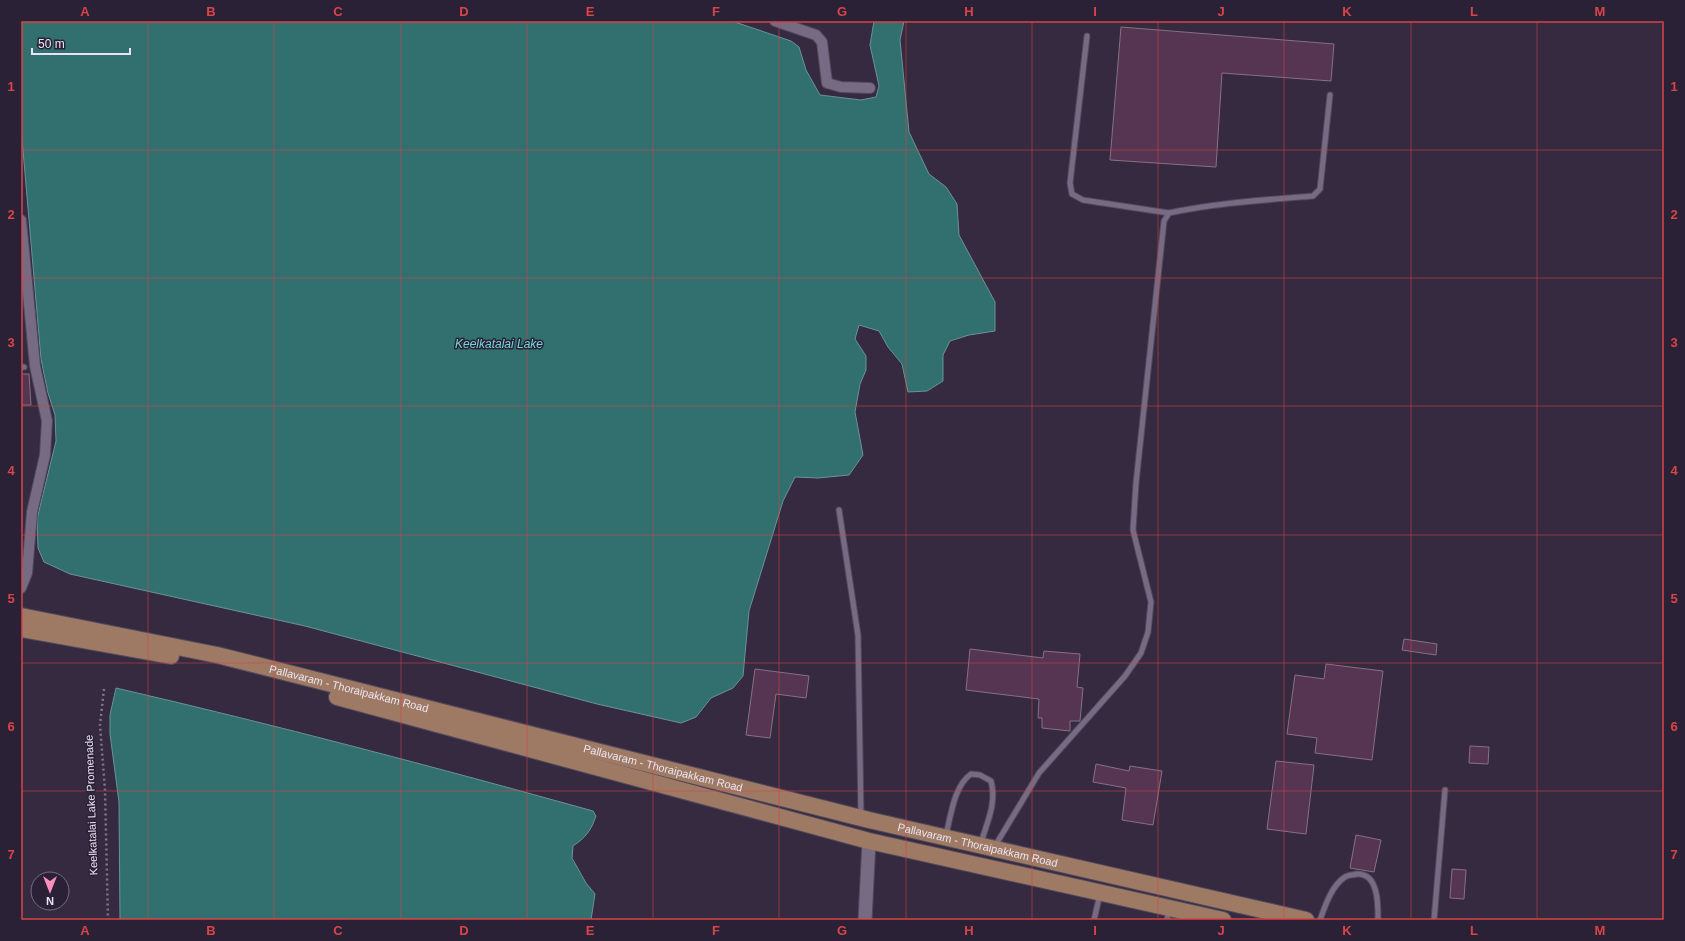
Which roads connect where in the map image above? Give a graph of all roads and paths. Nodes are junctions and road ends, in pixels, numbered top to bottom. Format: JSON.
{"nodes":[{"id":1,"x":775,"y":21,"type":"edge"},
{"id":2,"x":1087,"y":36,"type":"dead end"},
{"id":3,"x":870,"y":88,"type":"dead end"},
{"id":4,"x":1330,"y":95,"type":"dead end"},
{"id":5,"x":1169,"y":213,"type":"junction"},
{"id":6,"x":21,"y":220,"type":"edge"},
{"id":7,"x":839,"y":510,"type":"dead end"},
{"id":8,"x":21,"y":588,"type":"edge"},
{"id":9,"x":21,"y":616,"type":"edge"},
{"id":10,"x":21,"y":628,"type":"edge"},
{"id":11,"x":92,"y":635,"type":"junction"},
{"id":12,"x":128,"y":643,"type":"junction"},
{"id":13,"x":104,"y":689,"type":"dead end"},
{"id":14,"x":1445,"y":790,"type":"dead end"},
{"id":15,"x":861,"y":818,"type":"junction"},
{"id":16,"x":945,"y":838,"type":"junction"},
{"id":17,"x":869,"y":841,"type":"junction"},
{"id":18,"x":987,"y":847,"type":"junction"},
{"id":19,"x":1100,"y":893,"type":"junction"},
{"id":20,"x":1168,"y":914,"type":"edge"},
{"id":21,"x":108,"y":920,"type":"edge"},
{"id":22,"x":865,"y":920,"type":"edge"},
{"id":23,"x":1094,"y":920,"type":"edge"},
{"id":24,"x":1223,"y":920,"type":"edge"},
{"id":25,"x":1306,"y":920,"type":"edge"},
{"id":26,"x":1320,"y":920,"type":"edge"},
{"id":27,"x":1378,"y":920,"type":"edge"},
{"id":28,"x":1434,"y":920,"type":"edge"}],
"edges":[{"from":1,"to":3,"type":"street"},
{"from":2,"to":5,"type":"lane"},
{"from":4,"to":5,"type":"lane"},
{"from":5,"to":18,"type":"lane"},
{"from":6,"to":8,"type":"street"},
{"from":7,"to":15,"type":"lane"},
{"from":9,"to":11,"type":"main road","name":"Pallavaram - Thoraipakkam Road"},
{"from":10,"to":11,"type":"main road","name":"Pallavaram - Thoraipakkam Road"},
{"from":11,"to":12,"type":"main road","name":"Pallavaram - Thoraipakkam Road"},
{"from":12,"to":15,"type":"main road","name":"Pallavaram - Thoraipakkam Road"},
{"from":12,"to":17,"type":"main road","name":"Pallavaram - Thoraipakkam Road"},
{"from":13,"to":21,"type":"path","name":"Keelkatalai Lake Promenade"},
{"from":14,"to":28,"type":"lane"},
{"from":15,"to":16,"type":"main road","name":"Pallavaram - Thoraipakkam Road"},
{"from":16,"to":18,"type":"main road","name":"Pallavaram - Thoraipakkam Road"},
{"from":16,"to":18,"type":"lane"},
{"from":17,"to":19,"type":"main road","name":"Pallavaram - Thoraipakkam Road"},
{"from":17,"to":22,"type":"street"},
{"from":18,"to":25,"type":"main road","name":"Pallavaram - Thoraipakkam Road"},
{"from":19,"to":20,"type":"main road","name":"Pallavaram - Thoraipakkam Road"},
{"from":19,"to":23,"type":"lane"},
{"from":20,"to":24,"type":"main road","name":"Pallavaram - Thoraipakkam Road"},
{"from":26,"to":27,"type":"lane"}]}
